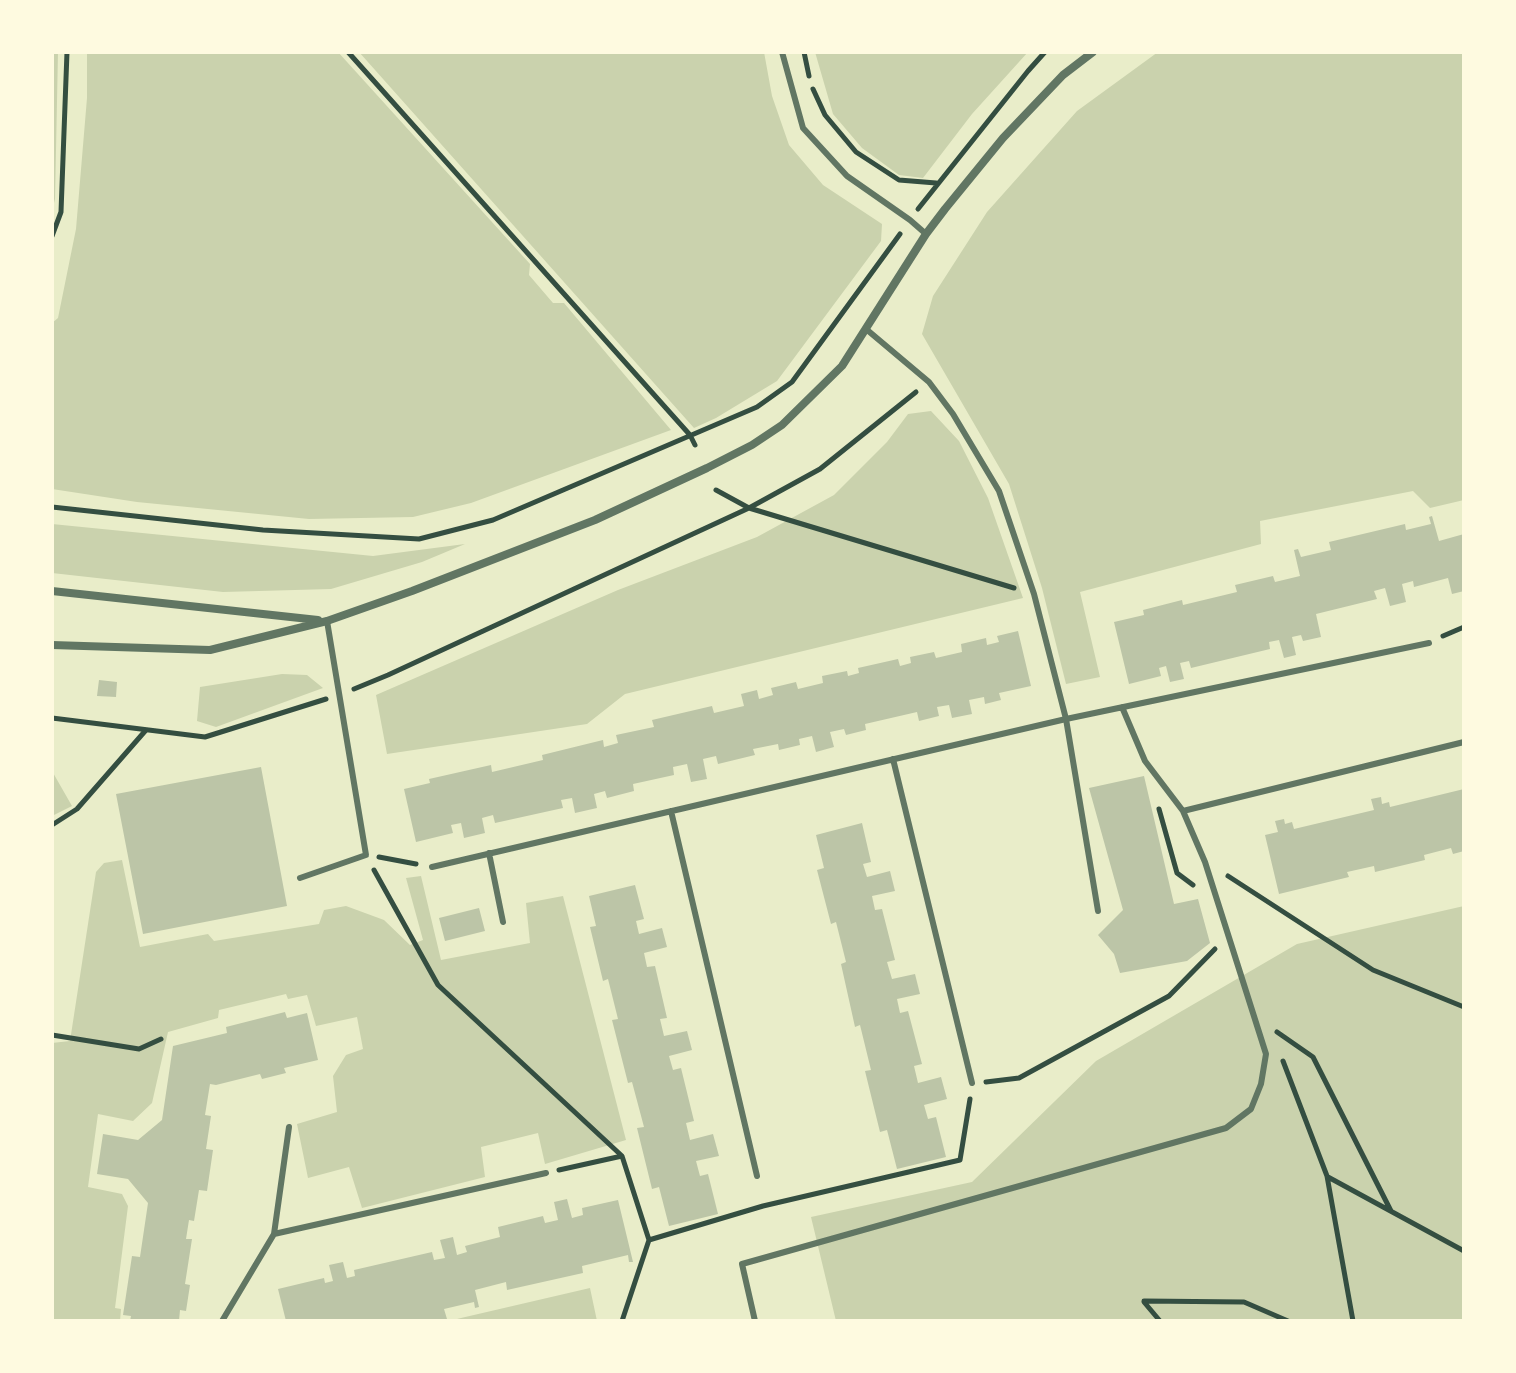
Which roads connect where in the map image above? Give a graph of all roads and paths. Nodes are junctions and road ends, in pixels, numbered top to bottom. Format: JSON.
{"nodes":[{"id":1,"x":67,"y":52,"type":"edge"},
{"id":2,"x":348,"y":52,"type":"edge"},
{"id":3,"x":782,"y":52,"type":"edge"},
{"id":4,"x":804,"y":52,"type":"edge"},
{"id":5,"x":1045,"y":52,"type":"edge"},
{"id":6,"x":1093,"y":52,"type":"edge"},
{"id":7,"x":937,"y":183,"type":"junction"},
{"id":8,"x":910,"y":220,"type":"junction"},
{"id":9,"x":926,"y":234,"type":"junction"},
{"id":10,"x":52,"y":236,"type":"edge"},
{"id":11,"x":866,"y":329,"type":"junction"},
{"id":12,"x":929,"y":382,"type":"junction"},
{"id":13,"x":690,"y":435,"type":"junction"},
{"id":14,"x":695,"y":445,"type":"dead end"},
{"id":15,"x":716,"y":490,"type":"dead end"},
{"id":16,"x":52,"y":507,"type":"edge"},
{"id":17,"x":749,"y":508,"type":"junction"},
{"id":18,"x":52,"y":591,"type":"edge"},
{"id":19,"x":1034,"y":594,"type":"junction"},
{"id":20,"x":327,"y":621,"type":"junction"},
{"id":21,"x":1429,"y":643,"type":"dead end"},
{"id":22,"x":52,"y":645,"type":"edge"},
{"id":23,"x":340,"y":695,"type":"junction"},
{"id":24,"x":1122,"y":707,"type":"junction"},
{"id":25,"x":52,"y":718,"type":"edge"},
{"id":26,"x":1066,"y":719,"type":"junction"},
{"id":27,"x":146,"y":730,"type":"junction"},
{"id":28,"x":1464,"y":742,"type":"edge"},
{"id":29,"x":893,"y":759,"type":"junction"},
{"id":30,"x":1157,"y":803,"type":"dead end"},
{"id":31,"x":671,"y":811,"type":"junction"},
{"id":32,"x":1183,"y":811,"type":"junction"},
{"id":33,"x":52,"y":825,"type":"edge"},
{"id":34,"x":489,"y":853,"type":"junction"},
{"id":35,"x":366,"y":855,"type":"junction"},
{"id":36,"x":1205,"y":862,"type":"junction"},
{"id":37,"x":432,"y":867,"type":"joint"},
{"id":38,"x":300,"y":878,"type":"dead end"},
{"id":39,"x":1201,"y":891,"type":"dead end"},
{"id":40,"x":1098,"y":911,"type":"dead end"},
{"id":41,"x":503,"y":922,"type":"dead end"},
{"id":42,"x":1216,"y":948,"type":"dead end"},
{"id":43,"x":1464,"y":1007,"type":"edge"},
{"id":44,"x":52,"y":1035,"type":"edge"},
{"id":45,"x":161,"y":1039,"type":"dead end"},
{"id":46,"x":1276,"y":1042,"type":"dead end"},
{"id":47,"x":1282,"y":1057,"type":"dead end"},
{"id":48,"x":972,"y":1083,"type":"junction"},
{"id":49,"x":289,"y":1127,"type":"dead end"},
{"id":50,"x":622,"y":1156,"type":"junction"},
{"id":51,"x":546,"y":1173,"type":"joint"},
{"id":52,"x":757,"y":1176,"type":"dead end"},
{"id":53,"x":1327,"y":1176,"type":"junction"},
{"id":54,"x":1391,"y":1211,"type":"junction"},
{"id":55,"x":274,"y":1234,"type":"junction"},
{"id":56,"x":649,"y":1240,"type":"junction"},
{"id":57,"x":1464,"y":1251,"type":"edge"},
{"id":58,"x":222,"y":1321,"type":"edge"},
{"id":59,"x":622,"y":1321,"type":"edge"},
{"id":60,"x":755,"y":1321,"type":"edge"},
{"id":61,"x":1160,"y":1321,"type":"edge"},
{"id":62,"x":1288,"y":1321,"type":"edge"},
{"id":63,"x":1353,"y":1321,"type":"edge"}],
"edges":[{"from":1,"to":10,"type":"path"},
{"from":2,"to":13,"type":"path"},
{"from":3,"to":8,"type":"lane"},
{"from":4,"to":7,"type":"path"},
{"from":5,"to":7,"type":"path"},
{"from":6,"to":9,"type":"street"},
{"from":7,"to":8,"type":"path"},
{"from":8,"to":9,"type":"lane"},
{"from":8,"to":13,"type":"path"},
{"from":9,"to":11,"type":"street"},
{"from":11,"to":12,"type":"lane"},
{"from":11,"to":20,"type":"street"},
{"from":12,"to":17,"type":"path"},
{"from":12,"to":19,"type":"lane"},
{"from":13,"to":14,"type":"path"},
{"from":13,"to":16,"type":"path"},
{"from":15,"to":17,"type":"path"},
{"from":17,"to":19,"type":"path"},
{"from":17,"to":23,"type":"path"},
{"from":18,"to":20,"type":"street"},
{"from":19,"to":26,"type":"lane"},
{"from":20,"to":22,"type":"street"},
{"from":20,"to":23,"type":"lane"},
{"from":21,"to":24,"type":"lane"},
{"from":23,"to":27,"type":"path"},
{"from":23,"to":35,"type":"lane"},
{"from":24,"to":26,"type":"lane"},
{"from":24,"to":32,"type":"lane"},
{"from":25,"to":27,"type":"path"},
{"from":26,"to":29,"type":"lane"},
{"from":26,"to":40,"type":"lane"},
{"from":27,"to":33,"type":"path"},
{"from":28,"to":32,"type":"lane"},
{"from":29,"to":31,"type":"lane"},
{"from":29,"to":48,"type":"lane"},
{"from":30,"to":39,"type":"path"},
{"from":31,"to":34,"type":"lane"},
{"from":31,"to":52,"type":"lane"},
{"from":32,"to":36,"type":"lane"},
{"from":34,"to":37,"type":"lane"},
{"from":34,"to":41,"type":"lane"},
{"from":35,"to":37,"type":"path"},
{"from":35,"to":38,"type":"lane"},
{"from":35,"to":50,"type":"path"},
{"from":36,"to":43,"type":"path"},
{"from":36,"to":60,"type":"lane"},
{"from":42,"to":48,"type":"path"},
{"from":44,"to":45,"type":"path"},
{"from":46,"to":54,"type":"path"},
{"from":47,"to":53,"type":"path"},
{"from":48,"to":56,"type":"path"},
{"from":49,"to":55,"type":"lane"},
{"from":50,"to":51,"type":"path"},
{"from":50,"to":56,"type":"path"},
{"from":51,"to":55,"type":"lane"},
{"from":53,"to":54,"type":"path"},
{"from":53,"to":63,"type":"path"},
{"from":54,"to":57,"type":"path"},
{"from":55,"to":58,"type":"lane"},
{"from":56,"to":59,"type":"path"},
{"from":61,"to":62,"type":"path"}]}
